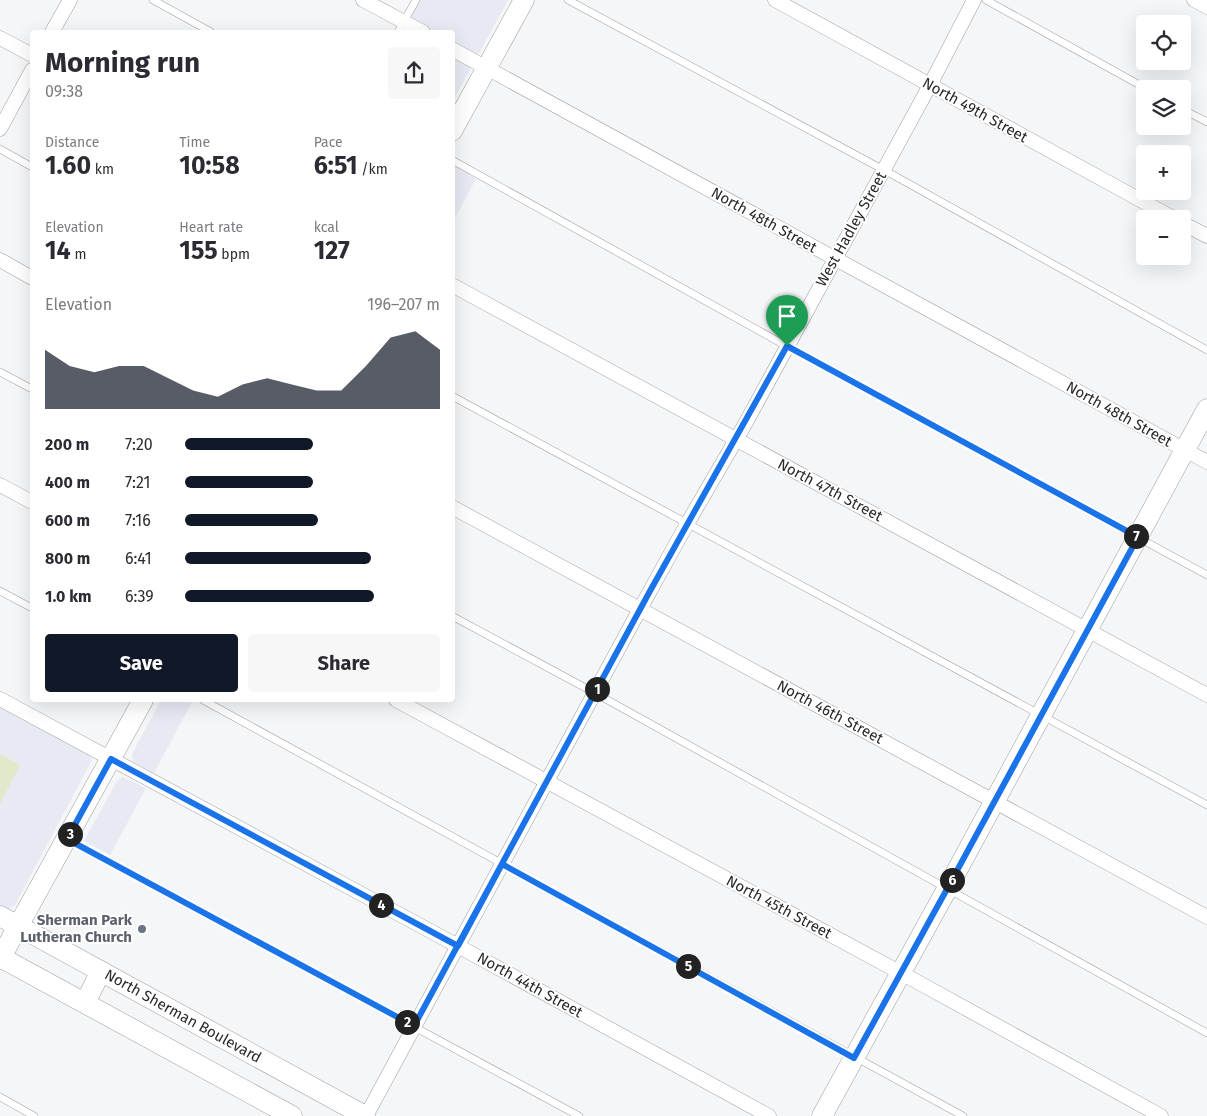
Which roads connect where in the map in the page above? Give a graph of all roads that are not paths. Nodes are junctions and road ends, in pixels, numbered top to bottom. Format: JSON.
{"nodes":[{"id":1,"x":70,"y":0,"type":"edge"},
{"id":2,"x":153,"y":0,"type":"edge"},
{"id":3,"x":363,"y":0,"type":"edge"},
{"id":4,"x":416,"y":0,"type":"edge"},
{"id":5,"x":524,"y":0,"type":"edge"},
{"id":6,"x":568,"y":0,"type":"edge"},
{"id":7,"x":774,"y":0,"type":"edge"},
{"id":8,"x":974,"y":0,"type":"edge"},
{"id":9,"x":986,"y":0,"type":"edge"},
{"id":10,"x":1194,"y":0,"type":"edge"},
{"id":11,"x":1207,"y":7,"type":"edge"},
{"id":12,"x":401,"y":27,"type":"edge"},
{"id":13,"x":53,"y":30,"type":"edge"},
{"id":14,"x":207,"y":30,"type":"edge"},
{"id":15,"x":414,"y":30,"type":"edge"},
{"id":16,"x":0,"y":38,"type":"edge"},
{"id":17,"x":455,"y":51,"type":"edge"},
{"id":18,"x":30,"y":54,"type":"edge"},
{"id":19,"x":487,"y":68,"type":"junction"},
{"id":20,"x":30,"y":74,"type":"edge"},
{"id":21,"x":1136,"y":83,"type":"edge"},
{"id":22,"x":930,"y":85,"type":"junction"},
{"id":23,"x":1191,"y":114,"type":"edge"},
{"id":24,"x":1207,"y":122,"type":"edge"},
{"id":25,"x":455,"y":126,"type":"edge"},
{"id":26,"x":0,"y":129,"type":"edge"},
{"id":27,"x":0,"y":149,"type":"edge"},
{"id":28,"x":455,"y":162,"type":"edge"},
{"id":29,"x":30,"y":166,"type":"edge"},
{"id":30,"x":883,"y":170,"type":"junction"},
{"id":31,"x":1159,"y":210,"type":"edge"},
{"id":32,"x":1191,"y":228,"type":"edge"},
{"id":33,"x":1207,"y":236,"type":"edge"},
{"id":34,"x":834,"y":259,"type":"junction"},
{"id":35,"x":0,"y":260,"type":"edge"},
{"id":36,"x":30,"y":277,"type":"edge"},
{"id":37,"x":455,"y":287,"type":"edge"},
{"id":38,"x":787,"y":346,"type":"junction"},
{"id":39,"x":1207,"y":350,"type":"edge"},
{"id":40,"x":0,"y":372,"type":"edge"},
{"id":41,"x":30,"y":388,"type":"edge"},
{"id":42,"x":455,"y":398,"type":"edge"},
{"id":43,"x":1207,"y":409,"type":"edge"},
{"id":44,"x":736,"y":440,"type":"junction"},
{"id":45,"x":1185,"y":450,"type":"junction"},
{"id":46,"x":1207,"y":462,"type":"edge"},
{"id":47,"x":0,"y":484,"type":"edge"},
{"id":48,"x":30,"y":501,"type":"edge"},
{"id":49,"x":455,"y":509,"type":"edge"},
{"id":50,"x":687,"y":524,"type":"junction"},
{"id":51,"x":1138,"y":537,"type":"junction"},
{"id":52,"x":1207,"y":575,"type":"edge"},
{"id":53,"x":0,"y":591,"type":"edge"},
{"id":54,"x":30,"y":607,"type":"edge"},
{"id":55,"x":640,"y":610,"type":"junction"},
{"id":56,"x":455,"y":618,"type":"edge"},
{"id":57,"x":1088,"y":629,"type":"junction"},
{"id":58,"x":595,"y":693,"type":"junction"},
{"id":59,"x":1207,"y":695,"type":"edge"},
{"id":60,"x":0,"y":699,"type":"edge"},
{"id":61,"x":142,"y":702,"type":"edge"},
{"id":62,"x":207,"y":702,"type":"edge"},
{"id":63,"x":400,"y":702,"type":"edge"},
{"id":64,"x":1041,"y":715,"type":"junction"},
{"id":65,"x":111,"y":759,"type":"junction"},
{"id":66,"x":547,"y":782,"type":"junction"},
{"id":67,"x":995,"y":801,"type":"junction"},
{"id":68,"x":1207,"y":805,"type":"edge"},
{"id":69,"x":67,"y":839,"type":"junction"},
{"id":70,"x":502,"y":864,"type":"junction"},
{"id":71,"x":947,"y":889,"type":"junction"},
{"id":72,"x":0,"y":916,"type":"edge"},
{"id":73,"x":1207,"y":917,"type":"edge"},
{"id":74,"x":18,"y":926,"type":"junction"},
{"id":75,"x":458,"y":946,"type":"junction"},
{"id":76,"x":0,"y":958,"type":"edge"},
{"id":77,"x":101,"y":971,"type":"junction"},
{"id":78,"x":900,"y":973,"type":"junction"},
{"id":79,"x":85,"y":1003,"type":"junction"},
{"id":80,"x":414,"y":1026,"type":"junction"},
{"id":81,"x":1207,"y":1033,"type":"edge"},
{"id":82,"x":854,"y":1058,"type":"junction"},
{"id":83,"x":0,"y":1097,"type":"edge"},
{"id":84,"x":34,"y":1116,"type":"edge"},
{"id":85,"x":292,"y":1116,"type":"edge"},
{"id":86,"x":366,"y":1116,"type":"edge"},
{"id":87,"x":579,"y":1116,"type":"edge"},
{"id":88,"x":769,"y":1116,"type":"edge"},
{"id":89,"x":822,"y":1116,"type":"edge"},
{"id":90,"x":963,"y":1116,"type":"edge"},
{"id":91,"x":1161,"y":1116,"type":"edge"}],
"edges":[{"from":1,"to":13,"type":"street"},
{"from":2,"to":14,"type":"lane"},
{"from":3,"to":12,"type":"street"},
{"from":4,"to":12,"type":"lane"},
{"from":5,"to":19,"type":"street"},
{"from":6,"to":30,"type":"lane"},
{"from":7,"to":22,"type":"street","name":"North 49th Street"},
{"from":8,"to":22,"type":"street","name":"West Hadley Street"},
{"from":9,"to":21,"type":"lane"},
{"from":10,"to":11,"type":"street"},
{"from":12,"to":15,"type":"street"},
{"from":16,"to":18,"type":"street"},
{"from":17,"to":19,"type":"street","name":"North 48th Street"},
{"from":19,"to":25,"type":"street"},
{"from":19,"to":34,"type":"street","name":"North 48th Street"},
{"from":20,"to":26,"type":"street"},
{"from":22,"to":30,"type":"street","name":"West Hadley Street"},
{"from":22,"to":31,"type":"street","name":"North 49th Street"},
{"from":23,"to":24,"type":"lane"},
{"from":27,"to":29,"type":"lane"},
{"from":28,"to":38,"type":"lane"},
{"from":30,"to":34,"type":"street","name":"West Hadley Street"},
{"from":30,"to":39,"type":"lane"},
{"from":32,"to":33,"type":"street"},
{"from":34,"to":38,"type":"street","name":"West Hadley Street"},
{"from":34,"to":45,"type":"street","name":"North 48th Street"},
{"from":35,"to":36,"type":"street"},
{"from":37,"to":44,"type":"street","name":"North 47th Street"},
{"from":38,"to":44,"type":"street","name":"West Hadley Street"},
{"from":38,"to":51,"type":"lane"},
{"from":40,"to":41,"type":"lane"},
{"from":42,"to":50,"type":"lane"},
{"from":43,"to":45,"type":"street"},
{"from":44,"to":50,"type":"street","name":"West Hadley Street"},
{"from":44,"to":57,"type":"street","name":"North 47th Street"},
{"from":45,"to":46,"type":"street","name":"North 48th Street"},
{"from":45,"to":51,"type":"street"},
{"from":47,"to":48,"type":"street"},
{"from":49,"to":55,"type":"street","name":"North 46th Street"},
{"from":50,"to":55,"type":"street","name":"West Hadley Street"},
{"from":50,"to":64,"type":"lane"},
{"from":51,"to":52,"type":"lane"},
{"from":51,"to":57,"type":"street"},
{"from":53,"to":54,"type":"lane"},
{"from":55,"to":58,"type":"street","name":"West Hadley Street"},
{"from":55,"to":67,"type":"street","name":"North 46th Street"},
{"from":56,"to":58,"type":"lane"},
{"from":57,"to":59,"type":"street","name":"North 47th Street"},
{"from":57,"to":64,"type":"street"},
{"from":58,"to":66,"type":"street","name":"West Hadley Street"},
{"from":58,"to":71,"type":"lane"},
{"from":60,"to":65,"type":"street","name":"North 44th Street"},
{"from":61,"to":65,"type":"street"},
{"from":62,"to":70,"type":"lane"},
{"from":63,"to":66,"type":"street","name":"North 45th Street"},
{"from":64,"to":67,"type":"street"},
{"from":64,"to":68,"type":"lane"},
{"from":65,"to":69,"type":"street"},
{"from":65,"to":75,"type":"street","name":"North 44th Street"},
{"from":66,"to":70,"type":"street","name":"West Hadley Street"},
{"from":66,"to":78,"type":"street","name":"North 45th Street"},
{"from":67,"to":71,"type":"street"},
{"from":67,"to":73,"type":"street","name":"North 46th Street"},
{"from":69,"to":74,"type":"street"},
{"from":69,"to":80,"type":"lane"},
{"from":70,"to":75,"type":"street","name":"West Hadley Street"},
{"from":70,"to":82,"type":"lane"},
{"from":71,"to":78,"type":"street"},
{"from":71,"to":81,"type":"lane"},
{"from":72,"to":74,"type":"street","name":"North Sherman Boulevard"},
{"from":74,"to":76,"type":"street"},
{"from":74,"to":77,"type":"street","name":"North Sherman Boulevard"},
{"from":75,"to":80,"type":"street","name":"West Hadley Street"},
{"from":75,"to":88,"type":"street","name":"North 44th Street"},
{"from":76,"to":79,"type":"street"},
{"from":77,"to":79,"type":"street"},
{"from":77,"to":86,"type":"street","name":"North Sherman Boulevard"},
{"from":78,"to":82,"type":"street"},
{"from":78,"to":91,"type":"street","name":"North 45th Street"},
{"from":79,"to":85,"type":"street"},
{"from":80,"to":86,"type":"street","name":"West Hadley Street"},
{"from":80,"to":87,"type":"lane"},
{"from":82,"to":89,"type":"street"},
{"from":82,"to":90,"type":"lane"},
{"from":83,"to":84,"type":"lane"}]}
